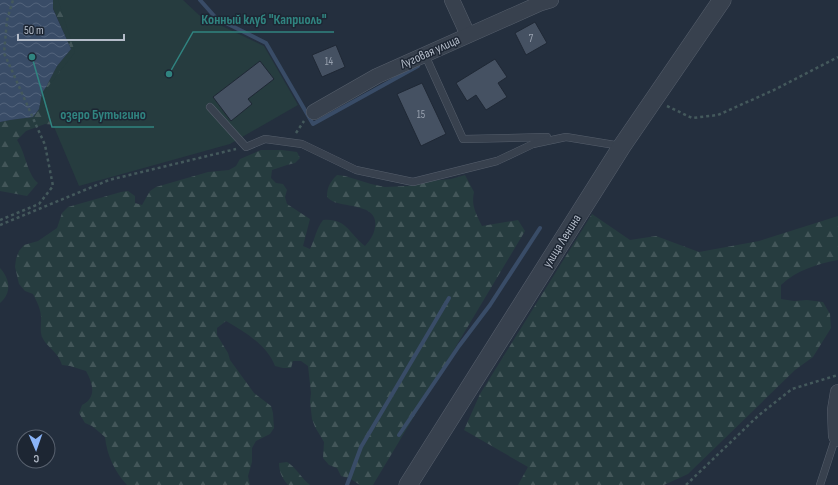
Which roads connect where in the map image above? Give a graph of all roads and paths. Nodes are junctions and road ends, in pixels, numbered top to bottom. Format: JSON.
{"nodes":[{"id":1,"x":13,"y":0,"type":"edge"},
{"id":2,"x":452,"y":0,"type":"edge"},
{"id":3,"x":551,"y":0,"type":"edge"},
{"id":4,"x":722,"y":0,"type":"edge"},
{"id":5,"x":468,"y":36,"type":"junction"},
{"id":6,"x":425,"y":55,"type":"junction"},
{"id":7,"x":838,"y":57,"type":"edge"},
{"id":8,"x":654,"y":100,"type":"junction"},
{"id":9,"x":210,"y":107,"type":"dead end"},
{"id":10,"x":314,"y":112,"type":"dead end"},
{"id":11,"x":566,"y":137,"type":"junction"},
{"id":12,"x":622,"y":146,"type":"junction"},
{"id":13,"x":246,"y":147,"type":"junction"},
{"id":14,"x":0,"y":220,"type":"edge"},
{"id":15,"x":0,"y":225,"type":"edge"},
{"id":16,"x":838,"y":375,"type":"edge"},
{"id":17,"x":838,"y":392,"type":"edge"},
{"id":18,"x":837,"y":437,"type":"edge"},
{"id":19,"x":408,"y":485,"type":"edge"},
{"id":20,"x":686,"y":485,"type":"edge"},
{"id":21,"x":820,"y":485,"type":"edge"}],
"edges":[{"from":1,"to":14,"type":"path"},
{"from":2,"to":5,"type":"street"},
{"from":3,"to":5,"type":"street","name":"Луговая улица"},
{"from":4,"to":8,"type":"street","name":"улица Ленина"},
{"from":5,"to":6,"type":"street","name":"Луговая улица"},
{"from":6,"to":10,"type":"street","name":"Луговая улица"},
{"from":6,"to":11,"type":"lane"},
{"from":7,"to":8,"type":"path"},
{"from":8,"to":12,"type":"street","name":"улица Ленина"},
{"from":9,"to":13,"type":"lane"},
{"from":11,"to":12,"type":"lane"},
{"from":11,"to":13,"type":"lane"},
{"from":12,"to":19,"type":"street","name":"улица Ленина"},
{"from":13,"to":15,"type":"path"},
{"from":16,"to":20,"type":"path"},
{"from":17,"to":18,"type":"street"},
{"from":18,"to":21,"type":"lane"}]}
